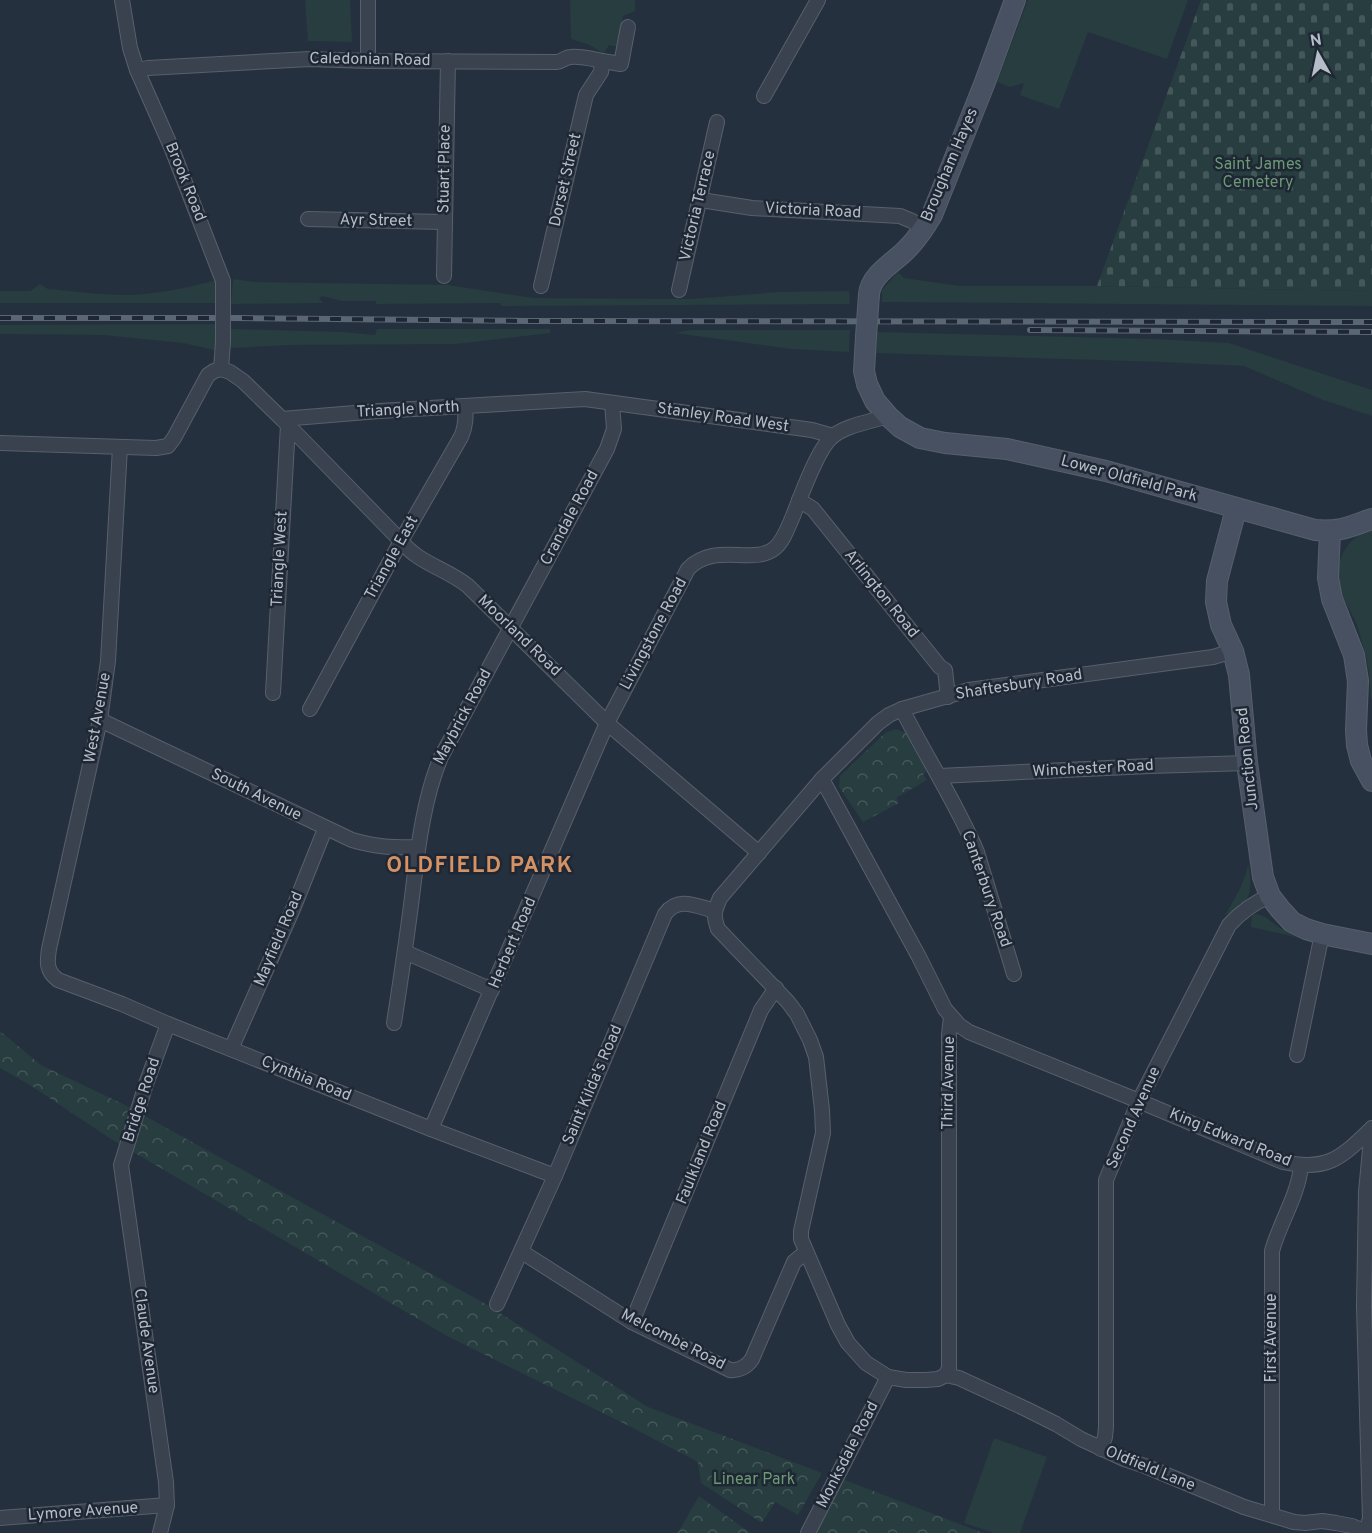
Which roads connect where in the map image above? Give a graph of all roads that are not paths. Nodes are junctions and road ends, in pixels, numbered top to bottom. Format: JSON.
{"nodes":[{"id":1,"x":122,"y":0,"type":"edge"},
{"id":2,"x":368,"y":0,"type":"edge"},
{"id":3,"x":818,"y":0,"type":"edge"},
{"id":4,"x":1015,"y":0,"type":"edge"},
{"id":5,"x":628,"y":27,"type":"dead end"},
{"id":6,"x":368,"y":61,"type":"junction"},
{"id":7,"x":448,"y":61,"type":"junction"},
{"id":8,"x":602,"y":61,"type":"junction"},
{"id":9,"x":137,"y":70,"type":"junction"},
{"id":10,"x":764,"y":96,"type":"dead end"},
{"id":11,"x":717,"y":122,"type":"dead end"},
{"id":12,"x":700,"y":200,"type":"junction"},
{"id":13,"x":308,"y":219,"type":"dead end"},
{"id":14,"x":444,"y":222,"type":"junction"},
{"id":15,"x":923,"y":229,"type":"junction"},
{"id":16,"x":444,"y":276,"type":"dead end"},
{"id":17,"x":541,"y":286,"type":"dead end"},
{"id":18,"x":679,"y":290,"type":"dead end"},
{"id":19,"x":221,"y":369,"type":"junction"},
{"id":20,"x":612,"y":403,"type":"junction"},
{"id":21,"x":465,"y":406,"type":"junction"},
{"id":22,"x":888,"y":416,"type":"junction"},
{"id":23,"x":285,"y":422,"type":"junction"},
{"id":24,"x":833,"y":436,"type":"junction"},
{"id":25,"x":0,"y":443,"type":"edge"},
{"id":26,"x":120,"y":447,"type":"junction"},
{"id":27,"x":799,"y":500,"type":"junction"},
{"id":28,"x":1236,"y":509,"type":"junction"},
{"id":29,"x":1372,"y":519,"type":"edge"},
{"id":30,"x":1330,"y":531,"type":"junction"},
{"id":31,"x":401,"y":541,"type":"junction"},
{"id":32,"x":511,"y":629,"type":"junction"},
{"id":33,"x":1233,"y":651,"type":"junction"},
{"id":34,"x":273,"y":693,"type":"dead end"},
{"id":35,"x":948,"y":697,"type":"junction"},
{"id":36,"x":310,"y":709,"type":"dead end"},
{"id":37,"x":902,"y":709,"type":"junction"},
{"id":38,"x":100,"y":720,"type":"junction"},
{"id":39,"x":607,"y":723,"type":"junction"},
{"id":40,"x":1247,"y":763,"type":"junction"},
{"id":41,"x":939,"y":776,"type":"junction"},
{"id":42,"x":822,"y":779,"type":"junction"},
{"id":43,"x":1372,"y":781,"type":"edge"},
{"id":44,"x":325,"y":829,"type":"junction"},
{"id":45,"x":418,"y":847,"type":"junction"},
{"id":46,"x":759,"y":853,"type":"junction"},
{"id":47,"x":1270,"y":896,"type":"junction"},
{"id":48,"x":715,"y":910,"type":"junction"},
{"id":49,"x":1322,"y":934,"type":"junction"},
{"id":50,"x":1372,"y":944,"type":"edge"},
{"id":51,"x":405,"y":952,"type":"junction"},
{"id":52,"x":1014,"y":974,"type":"dead end"},
{"id":53,"x":58,"y":980,"type":"joint"},
{"id":54,"x":776,"y":987,"type":"junction"},
{"id":55,"x":492,"y":990,"type":"junction"},
{"id":56,"x":951,"y":1017,"type":"junction"},
{"id":57,"x":394,"y":1023,"type":"dead end"},
{"id":58,"x":168,"y":1024,"type":"junction"},
{"id":59,"x":231,"y":1049,"type":"junction"},
{"id":60,"x":1297,"y":1055,"type":"dead end"},
{"id":61,"x":1139,"y":1101,"type":"junction"},
{"id":62,"x":1372,"y":1128,"type":"edge"},
{"id":63,"x":431,"y":1129,"type":"junction"},
{"id":64,"x":1301,"y":1166,"type":"junction"},
{"id":65,"x":124,"y":1176,"type":"joint"},
{"id":66,"x":555,"y":1176,"type":"junction"},
{"id":67,"x":522,"y":1252,"type":"junction"},
{"id":68,"x":806,"y":1252,"type":"junction"},
{"id":69,"x":497,"y":1304,"type":"dead end"},
{"id":70,"x":1368,"y":1306,"type":"edge"},
{"id":71,"x":632,"y":1322,"type":"junction"},
{"id":72,"x":1369,"y":1366,"type":"edge"},
{"id":73,"x":888,"y":1377,"type":"junction"},
{"id":74,"x":942,"y":1377,"type":"junction"},
{"id":75,"x":1101,"y":1449,"type":"junction"},
{"id":76,"x":167,"y":1505,"type":"junction"},
{"id":77,"x":1272,"y":1515,"type":"junction"},
{"id":78,"x":0,"y":1518,"type":"edge"},
{"id":79,"x":1366,"y":1532,"type":"edge"},
{"id":80,"x":160,"y":1533,"type":"edge"},
{"id":81,"x":808,"y":1533,"type":"edge"}],
"edges":[{"from":1,"to":9,"type":"street","name":"Brook Road"},
{"from":2,"to":6,"type":"street"},
{"from":3,"to":10,"type":"street"},
{"from":4,"to":15,"type":"main road","name":"Brougham Hayes"},
{"from":5,"to":8,"type":"street","name":"Caledonian Road"},
{"from":6,"to":7,"type":"street","name":"Caledonian Road"},
{"from":6,"to":9,"type":"street","name":"Caledonian Road"},
{"from":7,"to":8,"type":"street","name":"Caledonian Road"},
{"from":7,"to":14,"type":"street","name":"Stuart Place"},
{"from":8,"to":17,"type":"street","name":"Dorset Street"},
{"from":9,"to":19,"type":"street","name":"Brook Road","bridge":true},
{"from":11,"to":12,"type":"street","name":"Victoria Terrace"},
{"from":12,"to":15,"type":"street","name":"Victoria Road"},
{"from":12,"to":18,"type":"street","name":"Victoria Terrace"},
{"from":13,"to":14,"type":"street","name":"Ayr Street"},
{"from":14,"to":16,"type":"street","name":"Stuart Place"},
{"from":15,"to":22,"type":"main road","name":"Brougham Hayes","bridge":true},
{"from":19,"to":23,"type":"street"},
{"from":19,"to":26,"type":"street"},
{"from":20,"to":21,"type":"street","name":"Triangle North"},
{"from":20,"to":24,"type":"street","name":"Stanley Road West"},
{"from":20,"to":32,"type":"street","name":"Crandale Road"},
{"from":21,"to":23,"type":"street","name":"Triangle North"},
{"from":21,"to":31,"type":"street","name":"Triangle East"},
{"from":22,"to":24,"type":"street"},
{"from":22,"to":28,"type":"main road","name":"Lower Oldfield Park"},
{"from":23,"to":31,"type":"street","name":"Moorland Road"},
{"from":23,"to":34,"type":"street","name":"Triangle West"},
{"from":24,"to":27,"type":"street","name":"Livingstone Road"},
{"from":25,"to":26,"type":"street"},
{"from":26,"to":38,"type":"street","name":"West Avenue"},
{"from":27,"to":35,"type":"street","name":"Arlington Road"},
{"from":27,"to":39,"type":"street","name":"Livingstone Road"},
{"from":28,"to":30,"type":"main road","name":"Lower Oldfield Park"},
{"from":28,"to":33,"type":"main road","name":"Junction Road"},
{"from":29,"to":30,"type":"main road","name":"Lower Oldfield Park"},
{"from":30,"to":43,"type":"main road"},
{"from":31,"to":32,"type":"street","name":"Moorland Road"},
{"from":31,"to":36,"type":"street","name":"Triangle East"},
{"from":32,"to":39,"type":"street","name":"Moorland Road"},
{"from":32,"to":45,"type":"street","name":"Maybrick Road"},
{"from":33,"to":35,"type":"street","name":"Shaftesbury Road"},
{"from":33,"to":40,"type":"main road","name":"Junction Road"},
{"from":35,"to":37,"type":"street","name":"Shaftesbury Road"},
{"from":37,"to":41,"type":"street","name":"Canterbury Road"},
{"from":37,"to":42,"type":"street","name":"Shaftesbury Road"},
{"from":38,"to":44,"type":"street","name":"South Avenue"},
{"from":38,"to":53,"type":"street","name":"West Avenue"},
{"from":39,"to":46,"type":"street","name":"Moorland Road"},
{"from":39,"to":55,"type":"street","name":"Herbert Road"},
{"from":40,"to":41,"type":"street","name":"Winchester Road"},
{"from":40,"to":47,"type":"main road","name":"Junction Road"},
{"from":41,"to":52,"type":"street","name":"Canterbury Road"},
{"from":42,"to":46,"type":"street","name":"Shaftesbury Road"},
{"from":42,"to":56,"type":"street","name":"Third Avenue"},
{"from":44,"to":45,"type":"street","name":"South Avenue"},
{"from":44,"to":59,"type":"street","name":"Mayfield Road"},
{"from":45,"to":51,"type":"street","name":"Maybrick Road"},
{"from":46,"to":48,"type":"street","name":"Shaftesbury Road"},
{"from":47,"to":49,"type":"main road","name":"Junction Road"},
{"from":47,"to":61,"type":"street","name":"Second Avenue"},
{"from":48,"to":54,"type":"street"},
{"from":48,"to":66,"type":"street","name":"Saint Kilda's Road"},
{"from":49,"to":50,"type":"main road","name":"Junction Road"},
{"from":49,"to":60,"type":"street"},
{"from":51,"to":55,"type":"street"},
{"from":51,"to":57,"type":"street","name":"Maybrick Road"},
{"from":53,"to":58,"type":"street","name":"Cynthia Road"},
{"from":54,"to":68,"type":"street"},
{"from":54,"to":71,"type":"street","name":"Faulkland Road"},
{"from":55,"to":63,"type":"street","name":"Herbert Road"},
{"from":56,"to":61,"type":"street","name":"King Edward Road"},
{"from":56,"to":74,"type":"street","name":"Third Avenue"},
{"from":58,"to":59,"type":"street","name":"Cynthia Road"},
{"from":58,"to":65,"type":"street","name":"Bridge Road"},
{"from":59,"to":63,"type":"street","name":"Cynthia Road"},
{"from":61,"to":64,"type":"street","name":"King Edward Road"},
{"from":61,"to":75,"type":"street","name":"Second Avenue"},
{"from":62,"to":64,"type":"street","name":"King Edward Road"},
{"from":62,"to":70,"type":"street","name":"Oldfield Lane"},
{"from":63,"to":66,"type":"street","name":"Cynthia Road"},
{"from":64,"to":77,"type":"street","name":"First Avenue"},
{"from":65,"to":76,"type":"street","name":"Claude Avenue"},
{"from":66,"to":67,"type":"street","name":"Saint Kilda's Road"},
{"from":67,"to":69,"type":"street","name":"Saint Kilda's Road"},
{"from":67,"to":71,"type":"street","name":"Melcombe Road"},
{"from":68,"to":71,"type":"street","name":"Melcombe Road"},
{"from":68,"to":73,"type":"street"},
{"from":70,"to":72,"type":"street","name":"Oldfield Lane"},
{"from":72,"to":79,"type":"street","name":"Oldfield Lane"},
{"from":73,"to":74,"type":"street"},
{"from":73,"to":81,"type":"street","name":"Monksdale Road"},
{"from":74,"to":75,"type":"street","name":"Oldfield Lane"},
{"from":75,"to":77,"type":"street","name":"Oldfield Lane"},
{"from":76,"to":78,"type":"street","name":"Lymore Avenue"},
{"from":76,"to":80,"type":"street","name":"Claude Avenue"},
{"from":77,"to":79,"type":"street","name":"Oldfield Lane"}]}
